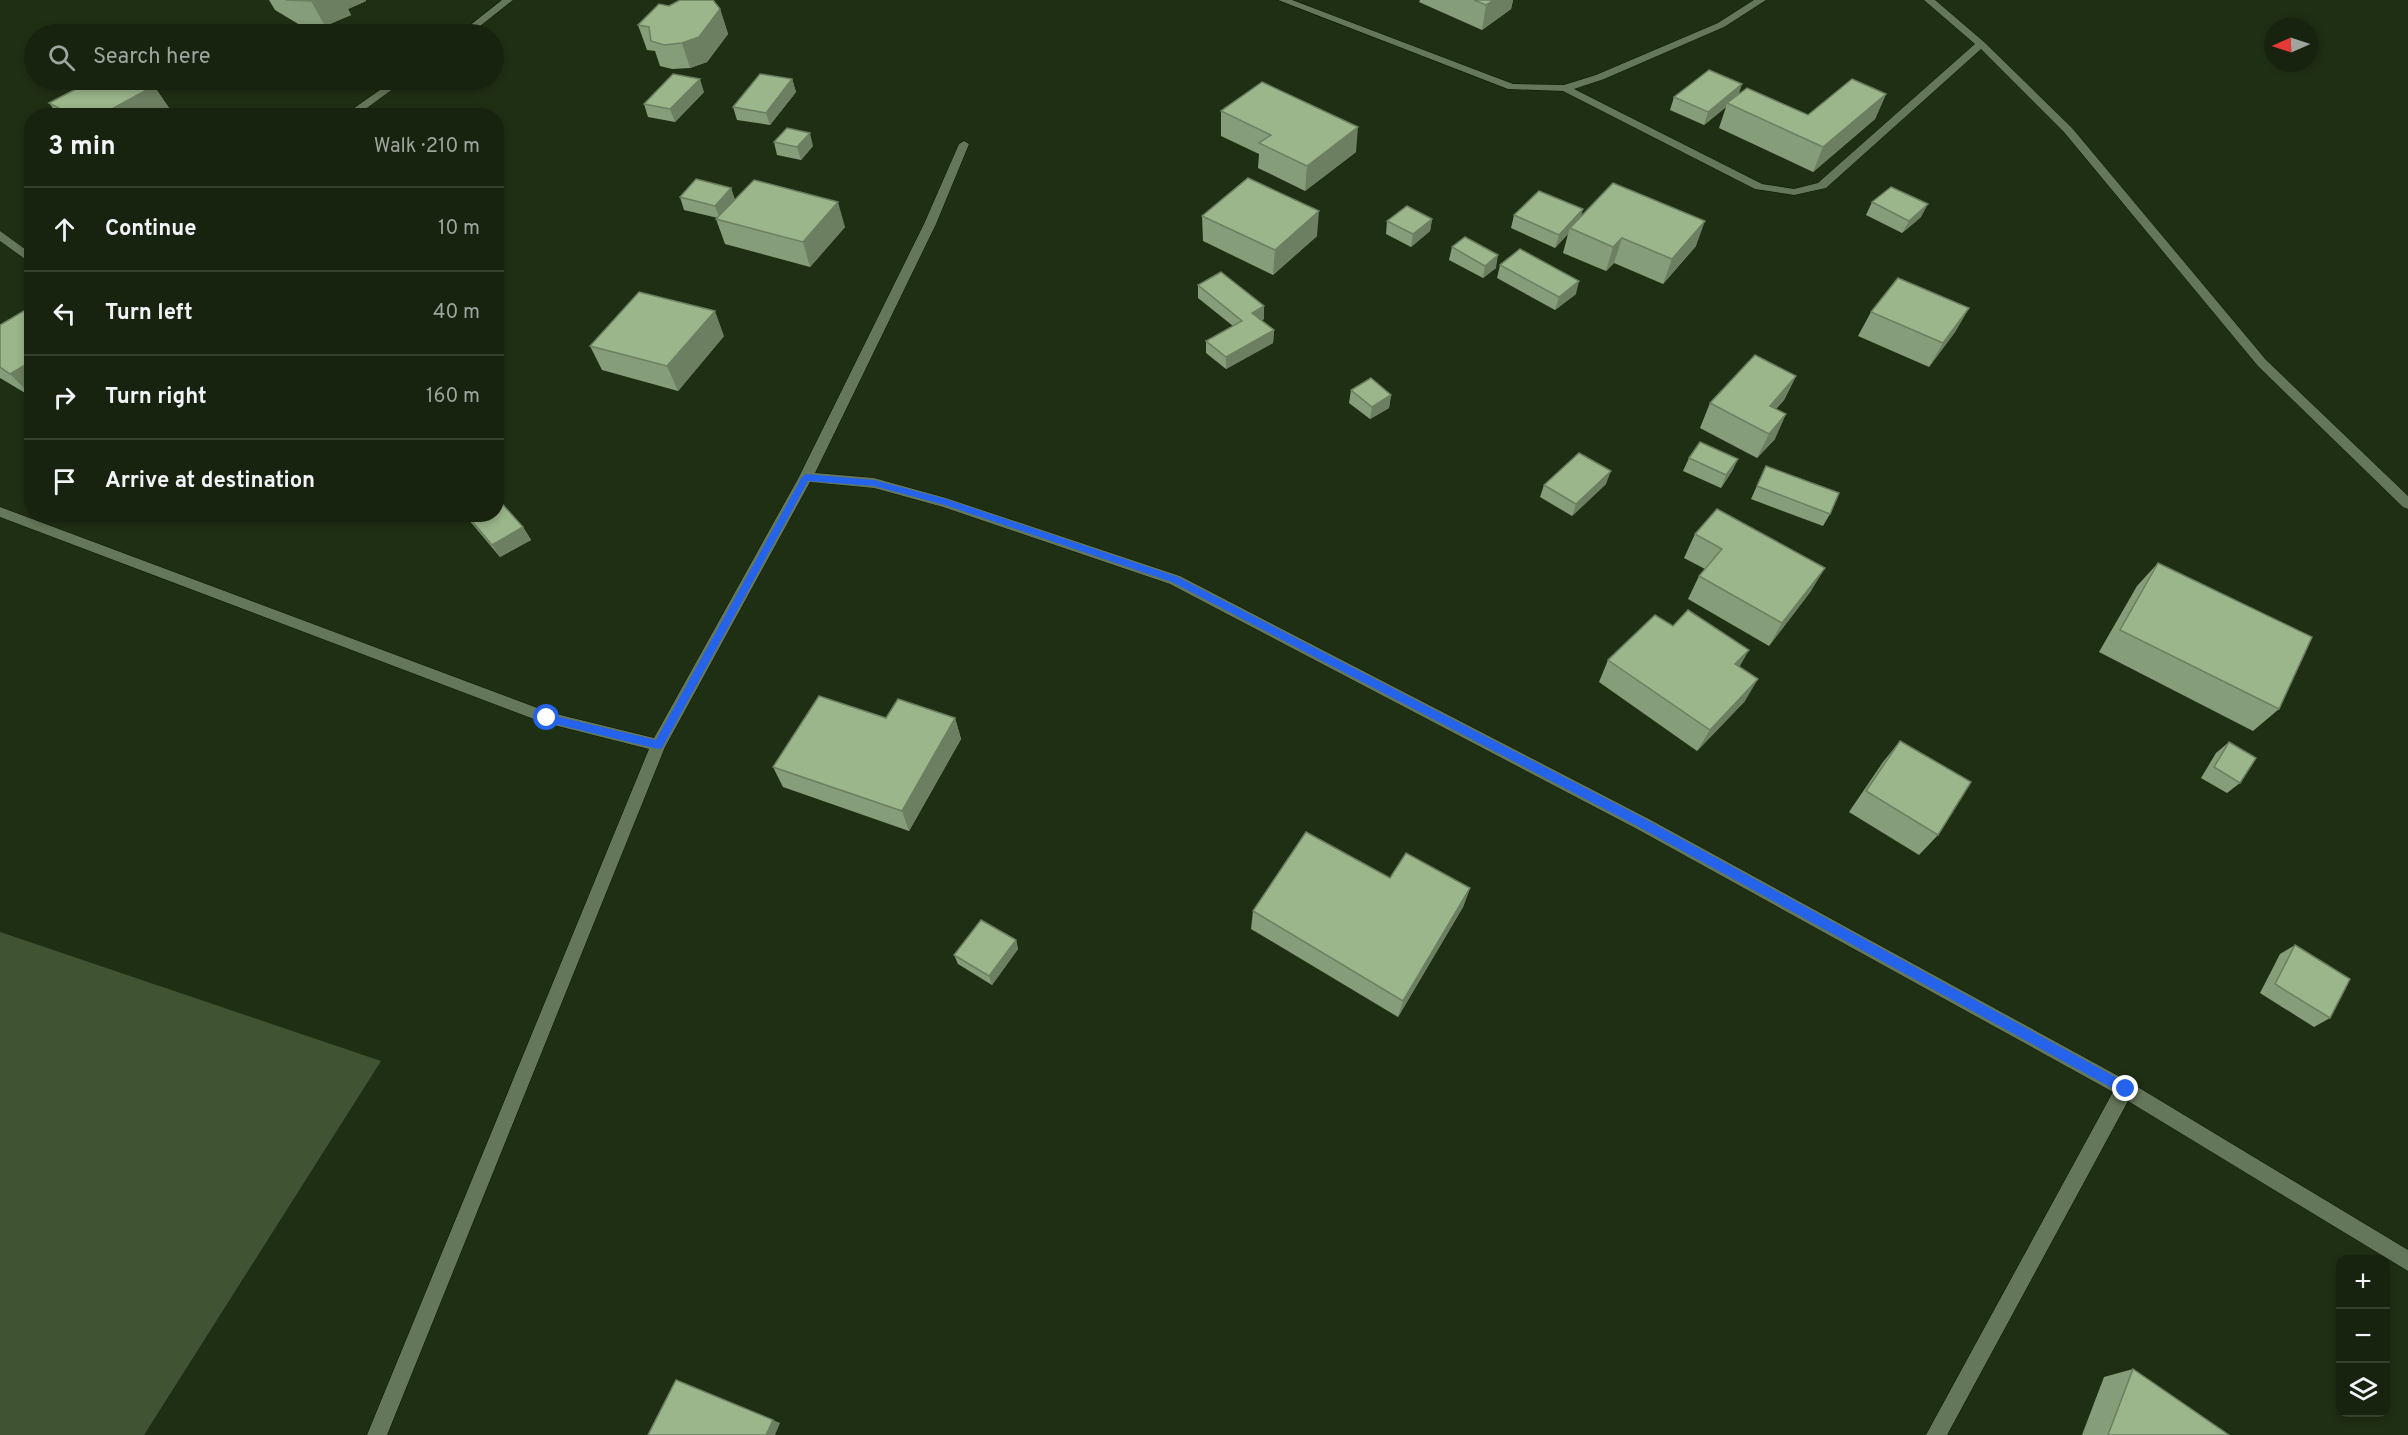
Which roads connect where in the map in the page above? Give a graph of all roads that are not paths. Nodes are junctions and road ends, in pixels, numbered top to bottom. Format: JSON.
{"nodes":[{"id":1,"x":508,"y":0,"type":"edge"},
{"id":2,"x":1283,"y":0,"type":"edge"},
{"id":3,"x":1761,"y":0,"type":"edge"},
{"id":4,"x":1929,"y":0,"type":"edge"},
{"id":5,"x":477,"y":24,"type":"edge"},
{"id":6,"x":1981,"y":44,"type":"junction"},
{"id":7,"x":1565,"y":88,"type":"junction"},
{"id":8,"x":386,"y":90,"type":"edge"},
{"id":9,"x":360,"y":108,"type":"edge"},
{"id":10,"x":964,"y":144,"type":"dead end"},
{"id":11,"x":0,"y":235,"type":"edge"},
{"id":12,"x":24,"y":254,"type":"edge"},
{"id":13,"x":806,"y":477,"type":"junction"},
{"id":14,"x":2408,"y":504,"type":"edge"},
{"id":15,"x":0,"y":512,"type":"edge"},
{"id":16,"x":24,"y":521,"type":"edge"},
{"id":17,"x":27,"y":522,"type":"edge"},
{"id":18,"x":658,"y":745,"type":"junction"},
{"id":19,"x":2126,"y":1089,"type":"junction"},
{"id":20,"x":2408,"y":1261,"type":"edge"},
{"id":21,"x":377,"y":1435,"type":"edge"},
{"id":22,"x":1936,"y":1435,"type":"edge"}],
"edges":[{"from":1,"to":5,"type":"street"},
{"from":2,"to":7,"type":"street"},
{"from":3,"to":7,"type":"street"},
{"from":4,"to":6,"type":"street"},
{"from":6,"to":7,"type":"street"},
{"from":6,"to":14,"type":"street"},
{"from":8,"to":9,"type":"street"},
{"from":10,"to":13,"type":"street"},
{"from":11,"to":12,"type":"street"},
{"from":13,"to":18,"type":"street"},
{"from":13,"to":19,"type":"street"},
{"from":15,"to":16,"type":"street"},
{"from":17,"to":18,"type":"street"},
{"from":18,"to":21,"type":"street"},
{"from":19,"to":20,"type":"street"},
{"from":19,"to":22,"type":"street"}]}
